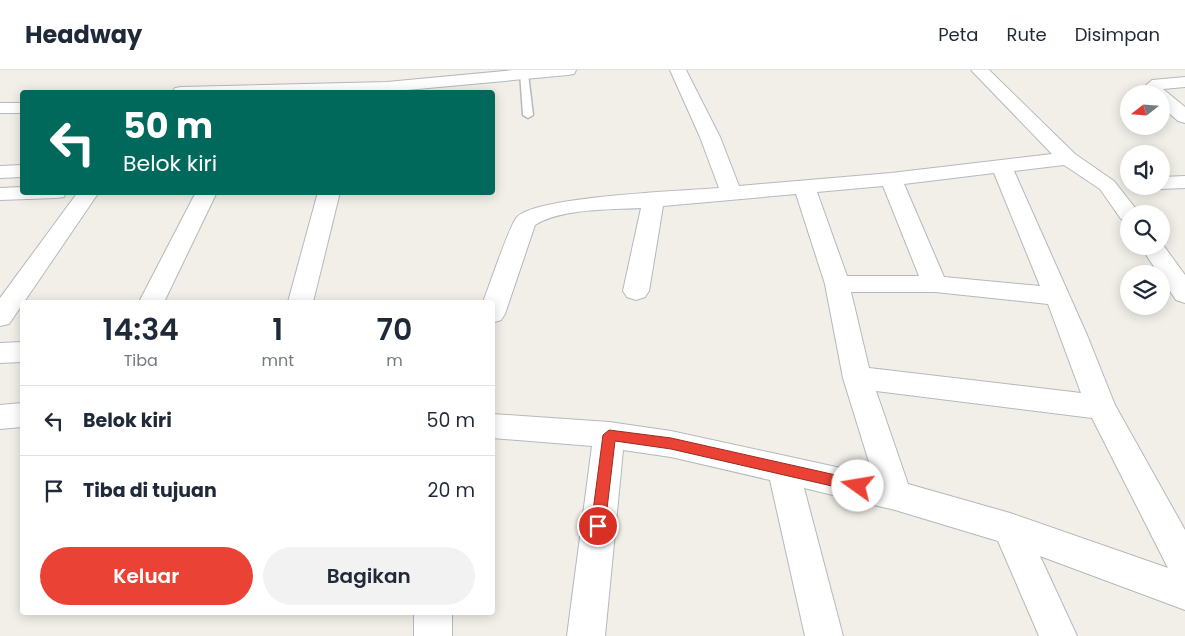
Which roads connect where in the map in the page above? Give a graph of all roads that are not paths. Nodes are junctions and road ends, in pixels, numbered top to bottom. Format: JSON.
{"nodes":[{"id":1,"x":274,"y":70,"type":"edge"},
{"id":2,"x":568,"y":70,"type":"edge"},
{"id":3,"x":678,"y":70,"type":"edge"},
{"id":4,"x":979,"y":70,"type":"edge"},
{"id":5,"x":523,"y":74,"type":"junction"},
{"id":6,"x":1185,"y":82,"type":"edge"},
{"id":7,"x":1156,"y":85,"type":"edge"},
{"id":8,"x":262,"y":90,"type":"edge"},
{"id":9,"x":357,"y":90,"type":"edge"},
{"id":10,"x":20,"y":96,"type":"edge"},
{"id":11,"x":0,"y":97,"type":"edge"},
{"id":12,"x":1170,"y":104,"type":"edge"},
{"id":13,"x":0,"y":108,"type":"edge"},
{"id":14,"x":20,"y":108,"type":"edge"},
{"id":15,"x":528,"y":115,"type":"dead end"},
{"id":16,"x":1185,"y":117,"type":"edge"},
{"id":17,"x":1068,"y":158,"type":"junction"},
{"id":18,"x":1002,"y":167,"type":"junction"},
{"id":19,"x":20,"y":171,"type":"edge"},
{"id":20,"x":0,"y":172,"type":"edge"},
{"id":21,"x":891,"y":179,"type":"junction"},
{"id":22,"x":1185,"y":182,"type":"edge"},
{"id":23,"x":1170,"y":183,"type":"edge"},
{"id":24,"x":1120,"y":184,"type":"edge"},
{"id":25,"x":1107,"y":185,"type":"junction"},
{"id":26,"x":806,"y":187,"type":"junction"},
{"id":27,"x":20,"y":193,"type":"edge"},
{"id":28,"x":0,"y":194,"type":"edge"},
{"id":29,"x":732,"y":194,"type":"junction"},
{"id":30,"x":88,"y":195,"type":"edge"},
{"id":31,"x":205,"y":195,"type":"edge"},
{"id":32,"x":328,"y":195,"type":"edge"},
{"id":33,"x":653,"y":201,"type":"junction"},
{"id":34,"x":1122,"y":205,"type":"edge"},
{"id":35,"x":1158,"y":255,"type":"edge"},
{"id":36,"x":837,"y":284,"type":"junction"},
{"id":37,"x":935,"y":284,"type":"junction"},
{"id":38,"x":636,"y":291,"type":"dead end"},
{"id":39,"x":1185,"y":294,"type":"edge"},
{"id":40,"x":1058,"y":296,"type":"junction"},
{"id":41,"x":152,"y":300,"type":"edge"},
{"id":42,"x":301,"y":300,"type":"edge"},
{"id":43,"x":495,"y":306,"type":"edge"},
{"id":44,"x":0,"y":317,"type":"edge"},
{"id":45,"x":20,"y":352,"type":"edge"},
{"id":46,"x":0,"y":353,"type":"edge"},
{"id":47,"x":857,"y":378,"type":"junction"},
{"id":48,"x":1101,"y":407,"type":"junction"},
{"id":49,"x":20,"y":415,"type":"edge"},
{"id":50,"x":0,"y":417,"type":"edge"},
{"id":51,"x":495,"y":426,"type":"edge"},
{"id":52,"x":609,"y":435,"type":"junction"},
{"id":53,"x":783,"y":468,"type":"junction"},
{"id":54,"x":895,"y":495,"type":"junction"},
{"id":55,"x":1010,"y":529,"type":"junction"},
{"id":56,"x":1185,"y":564,"type":"edge"},
{"id":57,"x":1185,"y":592,"type":"edge"},
{"id":58,"x":433,"y":615,"type":"edge"},
{"id":59,"x":433,"y":636,"type":"edge"},
{"id":60,"x":586,"y":636,"type":"edge"},
{"id":61,"x":824,"y":636,"type":"edge"},
{"id":62,"x":1058,"y":636,"type":"edge"}],
"edges":[{"from":1,"to":8,"type":"street"},
{"from":2,"to":5,"type":"street"},
{"from":3,"to":29,"type":"street"},
{"from":4,"to":17,"type":"street"},
{"from":5,"to":9,"type":"street"},
{"from":5,"to":15,"type":"lane"},
{"from":6,"to":7,"type":"street"},
{"from":10,"to":11,"type":"street"},
{"from":12,"to":16,"type":"street"},
{"from":13,"to":14,"type":"street"},
{"from":17,"to":18,"type":"street"},
{"from":17,"to":25,"type":"street"},
{"from":18,"to":21,"type":"street"},
{"from":18,"to":40,"type":"street"},
{"from":19,"to":20,"type":"street"},
{"from":21,"to":26,"type":"street"},
{"from":21,"to":37,"type":"street"},
{"from":22,"to":23,"type":"street"},
{"from":24,"to":25,"type":"street"},
{"from":25,"to":34,"type":"street"},
{"from":26,"to":29,"type":"street"},
{"from":26,"to":36,"type":"street"},
{"from":27,"to":28,"type":"street"},
{"from":29,"to":33,"type":"street"},
{"from":30,"to":44,"type":"street"},
{"from":31,"to":41,"type":"street"},
{"from":32,"to":42,"type":"street"},
{"from":33,"to":38,"type":"street"},
{"from":33,"to":43,"type":"street"},
{"from":35,"to":39,"type":"street"},
{"from":36,"to":37,"type":"street"},
{"from":36,"to":47,"type":"street"},
{"from":37,"to":40,"type":"street"},
{"from":40,"to":48,"type":"street"},
{"from":45,"to":46,"type":"street"},
{"from":47,"to":48,"type":"street"},
{"from":47,"to":54,"type":"street"},
{"from":48,"to":56,"type":"street"},
{"from":49,"to":50,"type":"street"},
{"from":51,"to":52,"type":"street"},
{"from":52,"to":53,"type":"street"},
{"from":52,"to":60,"type":"street"},
{"from":53,"to":54,"type":"street"},
{"from":53,"to":61,"type":"street"},
{"from":54,"to":55,"type":"street"},
{"from":55,"to":57,"type":"street"},
{"from":55,"to":62,"type":"street"},
{"from":58,"to":59,"type":"street"}]}
